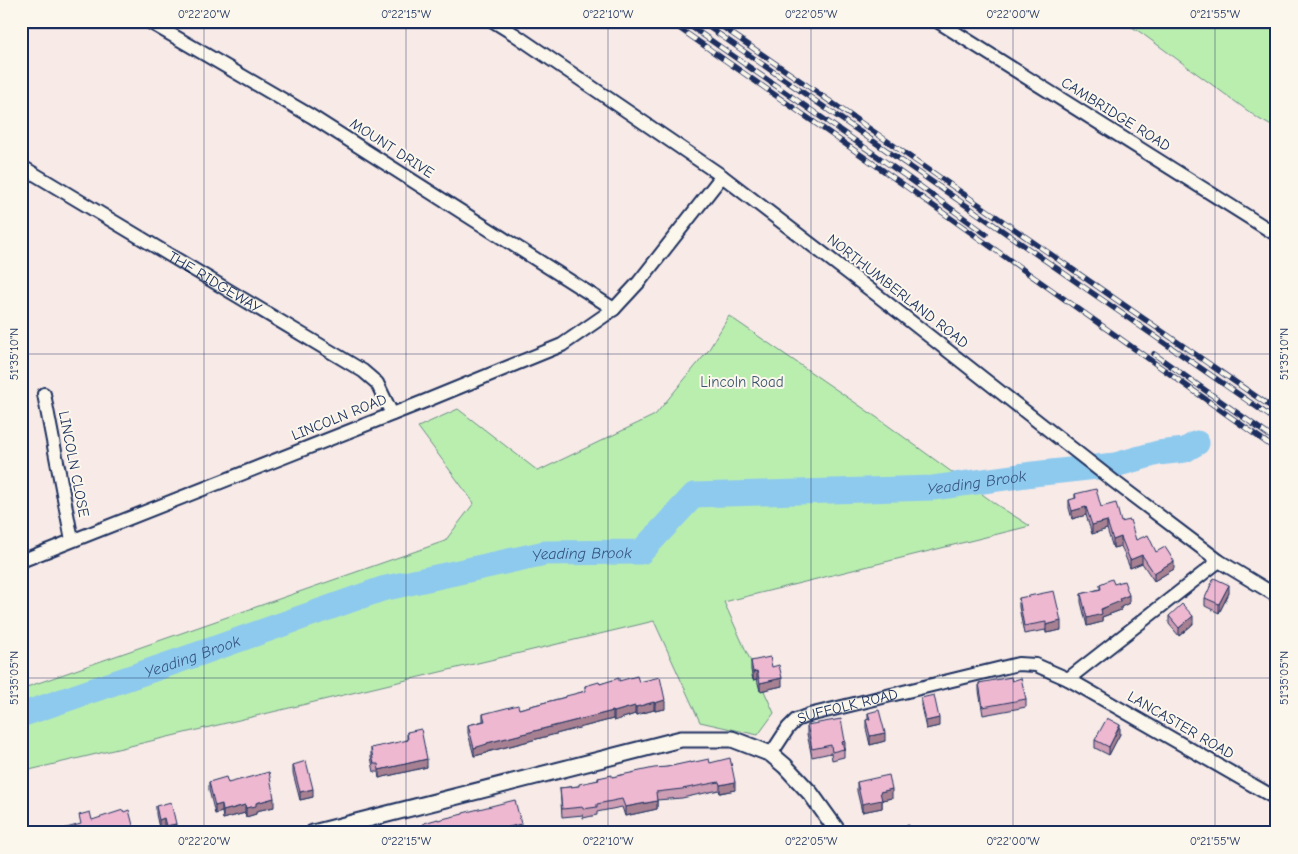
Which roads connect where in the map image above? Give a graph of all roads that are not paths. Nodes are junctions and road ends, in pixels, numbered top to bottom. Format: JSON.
{"nodes":[{"id":1,"x":148,"y":21,"type":"edge"},
{"id":2,"x":493,"y":21,"type":"edge"},
{"id":3,"x":937,"y":21,"type":"edge"},
{"id":4,"x":21,"y":166,"type":"edge"},
{"id":5,"x":722,"y":176,"type":"junction"},
{"id":6,"x":1277,"y":235,"type":"edge"},
{"id":7,"x":614,"y":308,"type":"junction"},
{"id":8,"x":44,"y":394,"type":"dead end"},
{"id":9,"x":392,"y":414,"type":"junction"},
{"id":10,"x":72,"y":540,"type":"junction"},
{"id":11,"x":21,"y":561,"type":"edge"},
{"id":12,"x":1219,"y":561,"type":"junction"},
{"id":13,"x":1277,"y":596,"type":"edge"},
{"id":14,"x":1068,"y":679,"type":"junction"},
{"id":15,"x":771,"y":754,"type":"junction"},
{"id":16,"x":1277,"y":799,"type":"edge"},
{"id":17,"x":313,"y":833,"type":"edge"},
{"id":18,"x":839,"y":833,"type":"edge"}],
"edges":[{"from":1,"to":7,"type":"street","name":"MOUNT DRIVE"},
{"from":2,"to":5,"type":"street","name":"NORTHUMBERLAND ROAD"},
{"from":3,"to":6,"type":"street","name":"CAMBRIDGE ROAD"},
{"from":4,"to":9,"type":"street","name":"THE RIDGEWAY"},
{"from":5,"to":7,"type":"street","name":"LINCOLN ROAD"},
{"from":5,"to":12,"type":"street","name":"NORTHUMBERLAND ROAD"},
{"from":7,"to":9,"type":"street","name":"LINCOLN ROAD"},
{"from":8,"to":10,"type":"street","name":"LINCOLN CLOSE"},
{"from":9,"to":10,"type":"street","name":"LINCOLN ROAD"},
{"from":10,"to":11,"type":"street","name":"LINCOLN ROAD"},
{"from":12,"to":13,"type":"street","name":"NORTHUMBERLAND ROAD"},
{"from":12,"to":14,"type":"street"},
{"from":14,"to":15,"type":"street","name":"SUFFOLK ROAD"},
{"from":14,"to":16,"type":"street","name":"LANCASTER ROAD"},
{"from":15,"to":17,"type":"street"},
{"from":15,"to":18,"type":"street"}]}
